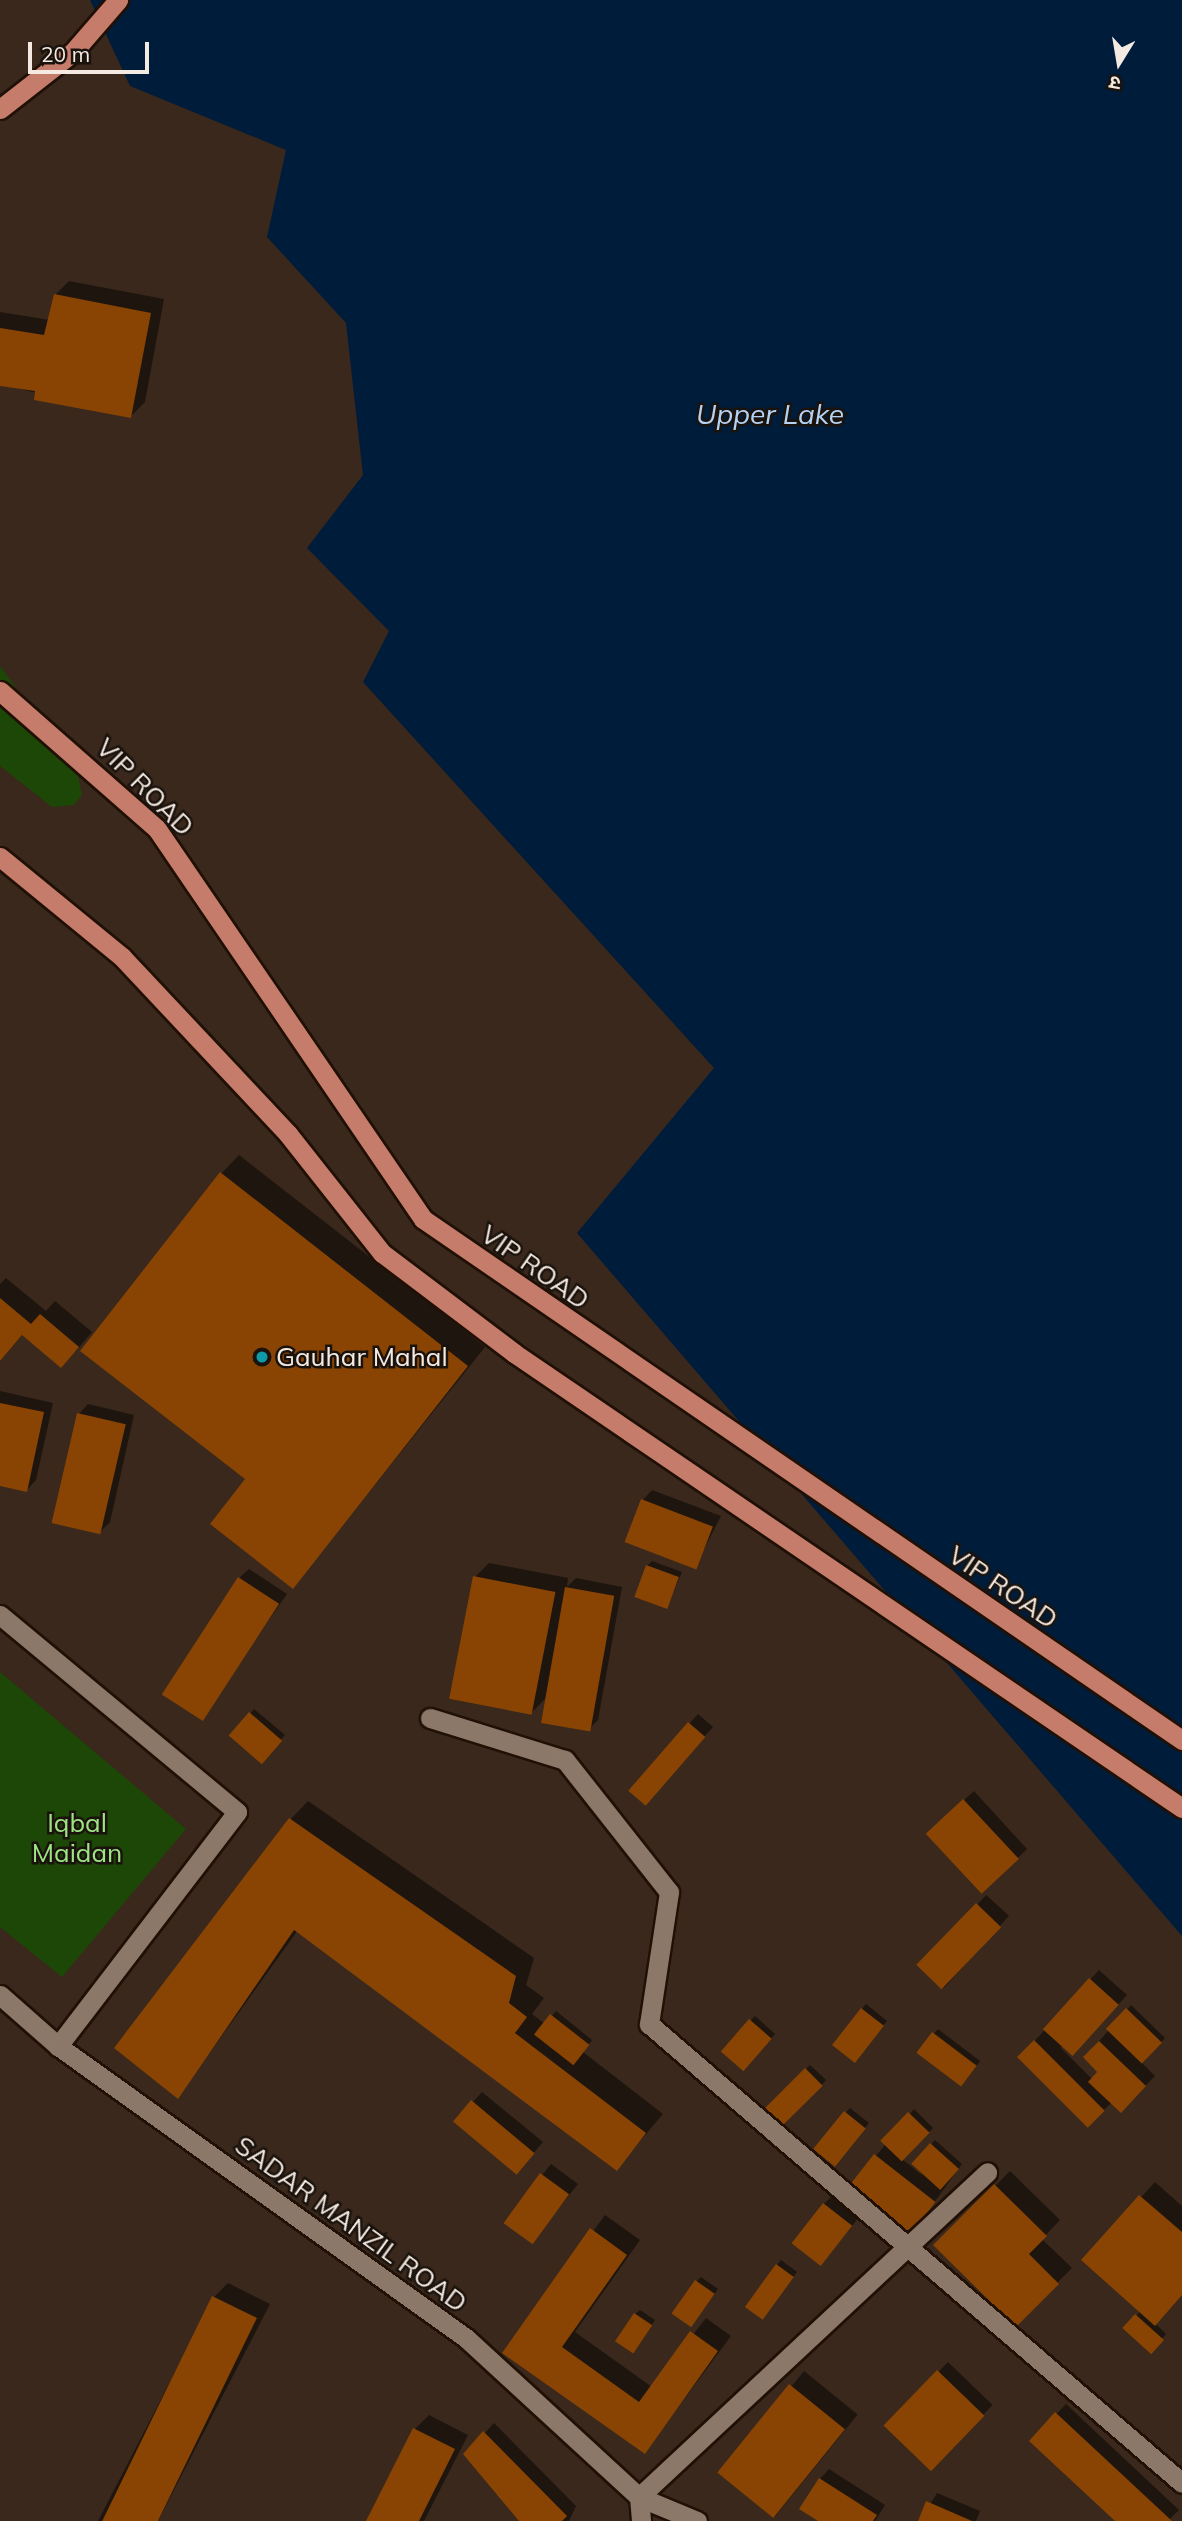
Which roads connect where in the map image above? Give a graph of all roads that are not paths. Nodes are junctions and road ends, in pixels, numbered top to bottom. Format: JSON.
{"nodes":[{"id":1,"x":118,"y":0,"type":"edge"},
{"id":2,"x":0,"y":109,"type":"edge"},
{"id":3,"x":0,"y":691,"type":"edge"},
{"id":4,"x":0,"y":857,"type":"edge"},
{"id":5,"x":0,"y":1615,"type":"edge"},
{"id":6,"x":430,"y":1717,"type":"dead end"},
{"id":7,"x":1182,"y":1740,"type":"edge"},
{"id":8,"x":1182,"y":1808,"type":"edge"},
{"id":9,"x":0,"y":1995,"type":"edge"},
{"id":10,"x":58,"y":2046,"type":"junction"},
{"id":11,"x":987,"y":2172,"type":"dead end"},
{"id":12,"x":909,"y":2251,"type":"junction"},
{"id":13,"x":1182,"y":2483,"type":"edge"},
{"id":14,"x":639,"y":2497,"type":"junction"},
{"id":15,"x":641,"y":2521,"type":"edge"},
{"id":16,"x":697,"y":2521,"type":"edge"}],
"edges":[{"from":1,"to":2,"type":"main road"},
{"from":3,"to":7,"type":"main road","name":"VIP ROAD"},
{"from":4,"to":8,"type":"main road"},
{"from":5,"to":10,"type":"street"},
{"from":6,"to":12,"type":"street"},
{"from":9,"to":10,"type":"street","name":"SADAR MANZIL ROAD"},
{"from":10,"to":14,"type":"street","name":"SADAR MANZIL ROAD"},
{"from":11,"to":12,"type":"street"},
{"from":12,"to":13,"type":"street"},
{"from":12,"to":14,"type":"street"},
{"from":14,"to":15,"type":"street"},
{"from":14,"to":16,"type":"street"}]}
